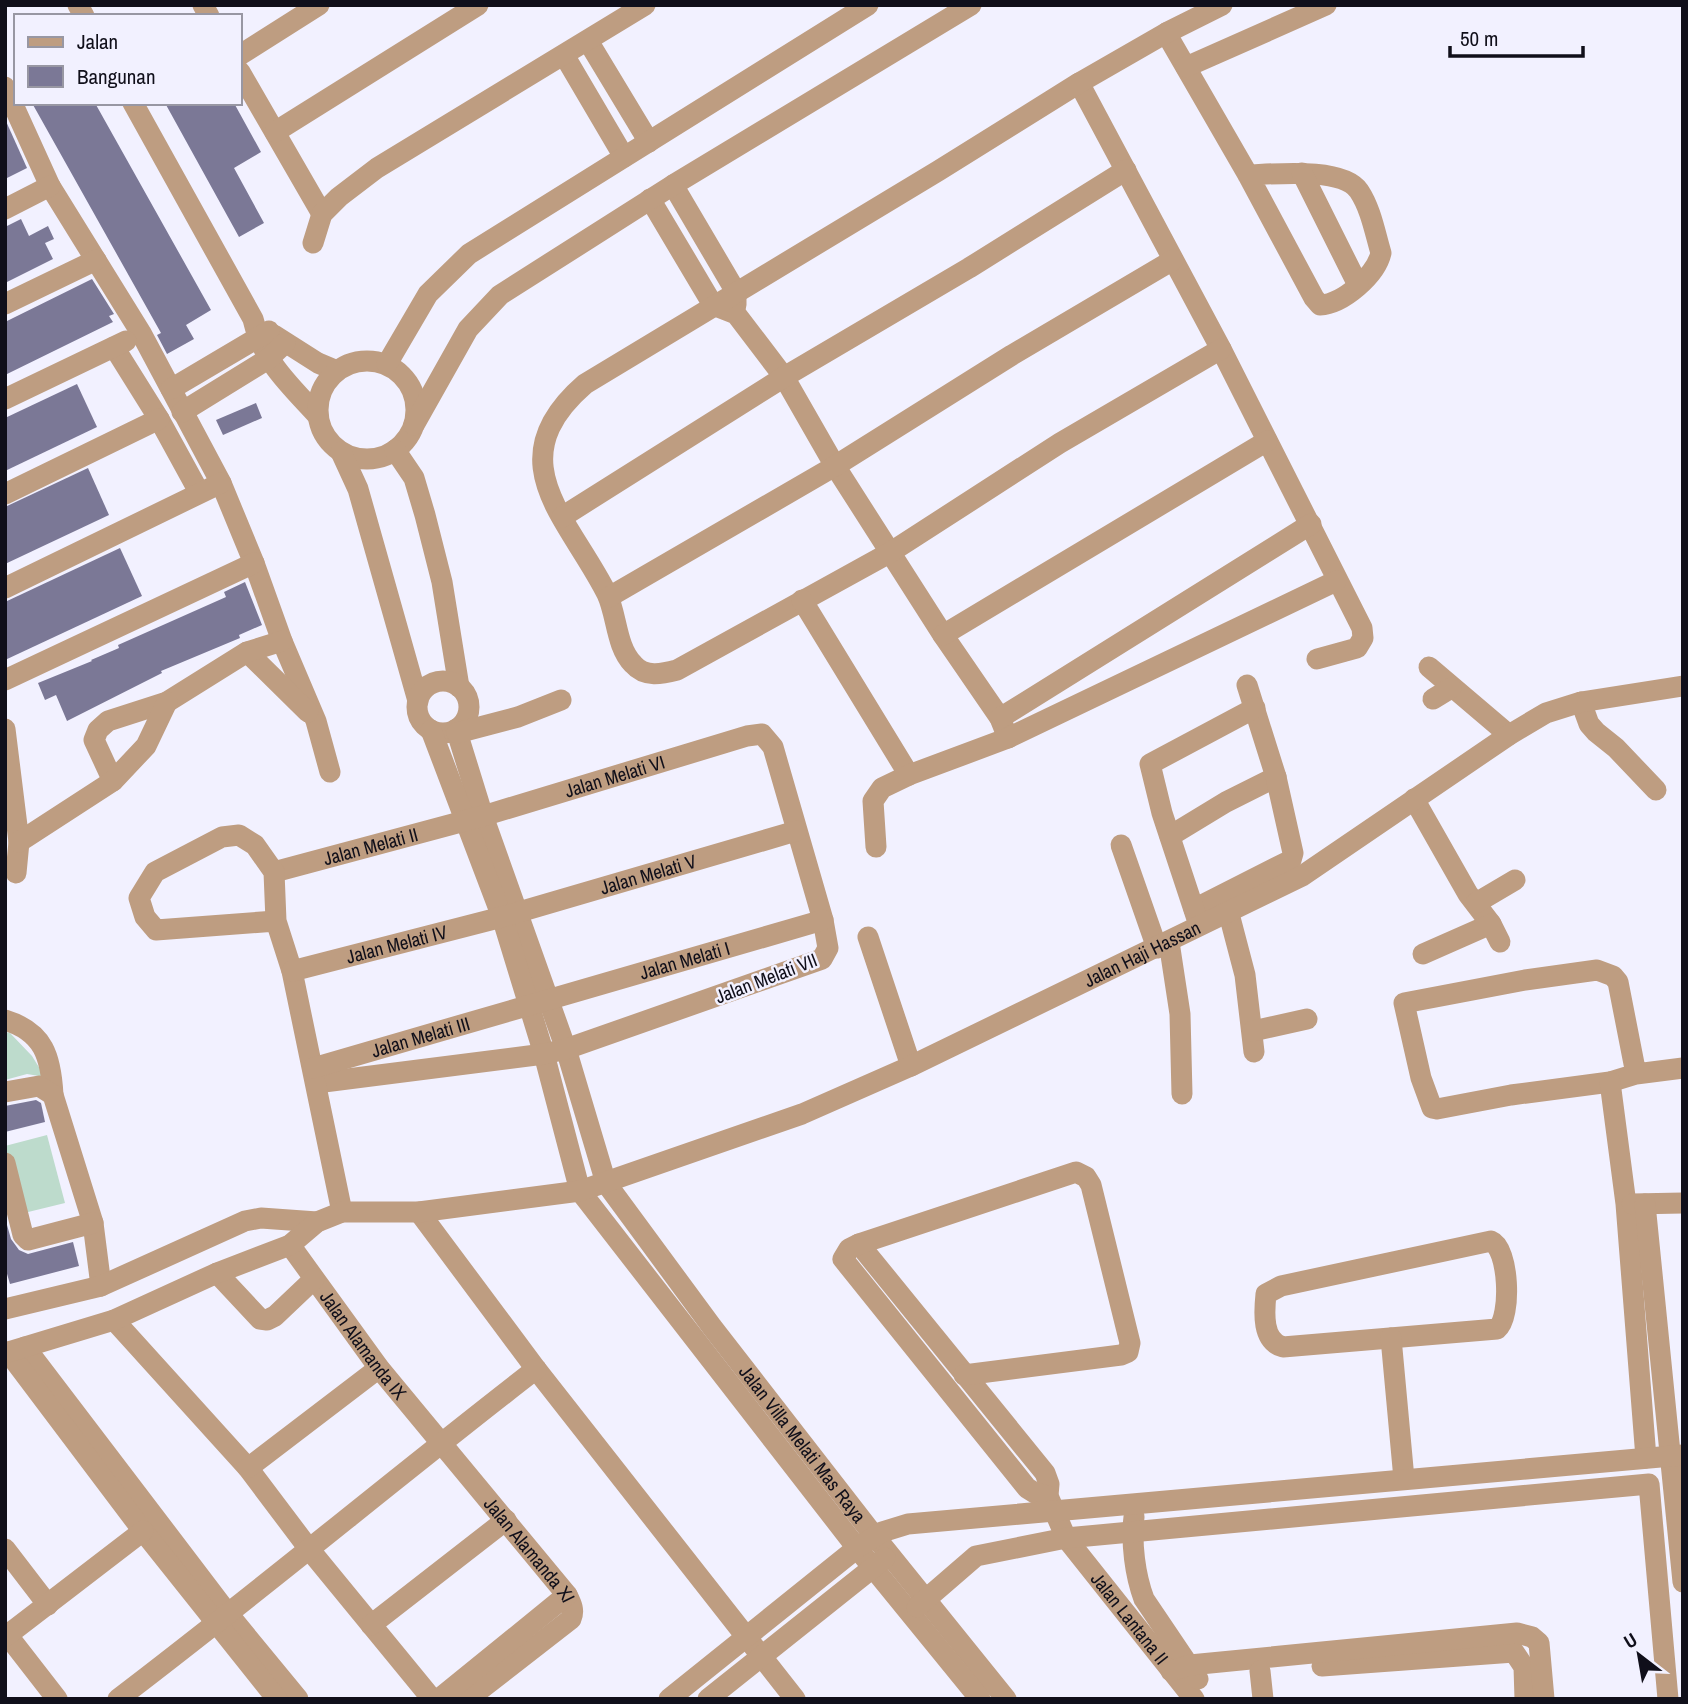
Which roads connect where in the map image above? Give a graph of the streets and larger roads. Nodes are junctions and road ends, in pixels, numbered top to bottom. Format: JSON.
{"nodes":[{"id":1,"x":320,"y":5,"type":"edge"},
{"id":2,"x":478,"y":5,"type":"edge"},
{"id":3,"x":645,"y":5,"type":"edge"},
{"id":4,"x":868,"y":5,"type":"edge"},
{"id":5,"x":934,"y":5,"type":"edge"},
{"id":6,"x":971,"y":5,"type":"edge"},
{"id":7,"x":1222,"y":5,"type":"edge"},
{"id":8,"x":1326,"y":5,"type":"edge"},
{"id":9,"x":933,"y":28,"type":"junction"},
{"id":10,"x":1166,"y":33,"type":"junction"},
{"id":11,"x":587,"y":41,"type":"junction"},
{"id":12,"x":242,"y":54,"type":"edge"},
{"id":13,"x":564,"y":55,"type":"junction"},
{"id":14,"x":1186,"y":67,"type":"junction"},
{"id":15,"x":242,"y":75,"type":"edge"},
{"id":16,"x":1079,"y":83,"type":"junction"},
{"id":17,"x":5,"y":88,"type":"edge"},
{"id":18,"x":133,"y":105,"type":"edge"},
{"id":19,"x":11,"y":111,"type":"edge"},
{"id":20,"x":275,"y":132,"type":"junction"},
{"id":21,"x":649,"y":142,"type":"junction"},
{"id":22,"x":624,"y":157,"type":"junction"},
{"id":23,"x":1126,"y":170,"type":"junction"},
{"id":24,"x":1302,"y":173,"type":"junction"},
{"id":25,"x":1248,"y":174,"type":"junction"},
{"id":26,"x":673,"y":185,"type":"junction"},
{"id":27,"x":51,"y":186,"type":"junction"},
{"id":28,"x":650,"y":199,"type":"junction"},
{"id":29,"x":5,"y":209,"type":"edge"},
{"id":30,"x":323,"y":214,"type":"junction"},
{"id":31,"x":313,"y":243,"type":"dead end"},
{"id":32,"x":96,"y":260,"type":"junction"},
{"id":33,"x":1172,"y":260,"type":"junction"},
{"id":34,"x":1358,"y":285,"type":"junction"},
{"id":35,"x":736,"y":292,"type":"junction"},
{"id":36,"x":5,"y":304,"type":"edge"},
{"id":37,"x":713,"y":305,"type":"junction"},
{"id":38,"x":736,"y":314,"type":"junction"},
{"id":39,"x":141,"y":333,"type":"junction"},
{"id":40,"x":266,"y":333,"type":"junction"},
{"id":41,"x":114,"y":347,"type":"junction"},
{"id":42,"x":1221,"y":349,"type":"junction"},
{"id":43,"x":268,"y":359,"type":"junction"},
{"id":44,"x":387,"y":364,"type":"junction"},
{"id":45,"x":337,"y":371,"type":"junction"},
{"id":46,"x":784,"y":377,"type":"junction"},
{"id":47,"x":171,"y":388,"type":"junction"},
{"id":48,"x":5,"y":399,"type":"edge"},
{"id":49,"x":182,"y":412,"type":"junction"},
{"id":50,"x":318,"y":416,"type":"junction"},
{"id":51,"x":159,"y":419,"type":"junction"},
{"id":52,"x":414,"y":425,"type":"junction"},
{"id":53,"x":1267,"y":441,"type":"junction"},
{"id":54,"x":395,"y":450,"type":"junction"},
{"id":55,"x":341,"y":452,"type":"junction"},
{"id":56,"x":835,"y":466,"type":"junction"},
{"id":57,"x":221,"y":483,"type":"junction"},
{"id":58,"x":199,"y":492,"type":"junction"},
{"id":59,"x":5,"y":495,"type":"edge"},
{"id":60,"x":562,"y":517,"type":"junction"},
{"id":61,"x":1311,"y":524,"type":"junction"},
{"id":62,"x":891,"y":552,"type":"junction"},
{"id":63,"x":254,"y":563,"type":"junction"},
{"id":64,"x":1336,"y":581,"type":"junction"},
{"id":65,"x":5,"y":588,"type":"edge"},
{"id":66,"x":609,"y":597,"type":"junction"},
{"id":67,"x":802,"y":600,"type":"junction"},
{"id":68,"x":943,"y":635,"type":"junction"},
{"id":69,"x":282,"y":641,"type":"junction"},
{"id":70,"x":247,"y":652,"type":"junction"},
{"id":71,"x":1317,"y":659,"type":"dead end"},
{"id":72,"x":1429,"y":667,"type":"dead end"},
{"id":73,"x":5,"y":680,"type":"edge"},
{"id":74,"x":1247,"y":684,"type":"dead end"},
{"id":75,"x":1683,"y":686,"type":"edge"},
{"id":76,"x":459,"y":687,"type":"junction"},
{"id":77,"x":561,"y":700,"type":"dead end"},
{"id":78,"x":418,"y":701,"type":"junction"},
{"id":79,"x":167,"y":702,"type":"junction"},
{"id":80,"x":1581,"y":702,"type":"junction"},
{"id":81,"x":1255,"y":708,"type":"junction"},
{"id":82,"x":316,"y":720,"type":"junction"},
{"id":83,"x":1004,"y":728,"type":"junction"},
{"id":84,"x":5,"y":729,"type":"edge"},
{"id":85,"x":431,"y":730,"type":"junction"},
{"id":86,"x":456,"y":731,"type":"junction"},
{"id":87,"x":762,"y":734,"type":"joint"},
{"id":88,"x":1509,"y":735,"type":"junction"},
{"id":89,"x":330,"y":772,"type":"dead end"},
{"id":90,"x":909,"y":775,"type":"junction"},
{"id":91,"x":1276,"y":777,"type":"junction"},
{"id":92,"x":113,"y":781,"type":"junction"},
{"id":93,"x":1656,"y":790,"type":"dead end"},
{"id":94,"x":1415,"y":799,"type":"junction"},
{"id":95,"x":474,"y":818,"type":"junction"},
{"id":96,"x":796,"y":831,"type":"junction"},
{"id":97,"x":1170,"y":836,"type":"junction"},
{"id":98,"x":19,"y":842,"type":"junction"},
{"id":99,"x":1121,"y":845,"type":"dead end"},
{"id":100,"x":876,"y":847,"type":"dead end"},
{"id":101,"x":274,"y":872,"type":"junction"},
{"id":102,"x":16,"y":873,"type":"dead end"},
{"id":103,"x":1515,"y":880,"type":"dead end"},
{"id":104,"x":1476,"y":903,"type":"junction"},
{"id":105,"x":510,"y":914,"type":"junction"},
{"id":106,"x":1229,"y":914,"type":"junction"},
{"id":107,"x":1197,"y":918,"type":"junction"},
{"id":108,"x":276,"y":920,"type":"junction"},
{"id":109,"x":823,"y":920,"type":"junction"},
{"id":110,"x":868,"y":937,"type":"dead end"},
{"id":111,"x":1163,"y":945,"type":"junction"},
{"id":112,"x":1423,"y":954,"type":"dead end"},
{"id":113,"x":292,"y":971,"type":"junction"},
{"id":114,"x":538,"y":1003,"type":"junction"},
{"id":115,"x":1307,"y":1019,"type":"dead end"},
{"id":116,"x":5,"y":1020,"type":"edge"},
{"id":117,"x":566,"y":1049,"type":"junction"},
{"id":118,"x":544,"y":1054,"type":"junction"},
{"id":119,"x":911,"y":1066,"type":"junction"},
{"id":120,"x":1683,"y":1068,"type":"edge"},
{"id":121,"x":1636,"y":1074,"type":"junction"},
{"id":122,"x":314,"y":1076,"type":"junction"},
{"id":123,"x":1611,"y":1082,"type":"junction"},
{"id":124,"x":5,"y":1093,"type":"edge"},
{"id":125,"x":1182,"y":1094,"type":"dead end"},
{"id":126,"x":53,"y":1095,"type":"junction"},
{"id":127,"x":5,"y":1163,"type":"edge"},
{"id":128,"x":606,"y":1183,"type":"junction"},
{"id":129,"x":580,"y":1191,"type":"junction"},
{"id":130,"x":1683,"y":1203,"type":"edge"},
{"id":131,"x":1636,"y":1204,"type":"junction"},
{"id":132,"x":342,"y":1212,"type":"junction"},
{"id":133,"x":419,"y":1212,"type":"junction"},
{"id":134,"x":317,"y":1222,"type":"junction"},
{"id":135,"x":93,"y":1223,"type":"junction"},
{"id":136,"x":859,"y":1244,"type":"junction"},
{"id":137,"x":290,"y":1245,"type":"junction"},
{"id":138,"x":217,"y":1273,"type":"junction"},
{"id":139,"x":314,"y":1279,"type":"junction"},
{"id":140,"x":101,"y":1286,"type":"junction"},
{"id":141,"x":5,"y":1309,"type":"edge"},
{"id":142,"x":114,"y":1320,"type":"junction"},
{"id":143,"x":712,"y":1327,"type":"junction"},
{"id":144,"x":1391,"y":1338,"type":"junction"},
{"id":145,"x":695,"y":1341,"type":"junction"},
{"id":146,"x":13,"y":1351,"type":"edge"},
{"id":147,"x":379,"y":1368,"type":"junction"},
{"id":148,"x":536,"y":1369,"type":"junction"},
{"id":149,"x":964,"y":1375,"type":"junction"},
{"id":150,"x":440,"y":1443,"type":"junction"},
{"id":151,"x":1677,"y":1456,"type":"edge"},
{"id":152,"x":1646,"y":1458,"type":"junction"},
{"id":153,"x":248,"y":1468,"type":"junction"},
{"id":154,"x":1530,"y":1468,"type":"junction"},
{"id":155,"x":1405,"y":1479,"type":"junction"},
{"id":156,"x":1678,"y":1481,"type":"edge"},
{"id":157,"x":1533,"y":1495,"type":"junction"},
{"id":158,"x":1051,"y":1505,"type":"junction"},
{"id":159,"x":1135,"y":1505,"type":"junction"},
{"id":160,"x":506,"y":1520,"type":"junction"},
{"id":161,"x":143,"y":1531,"type":"junction"},
{"id":162,"x":1132,"y":1531,"type":"junction"},
{"id":163,"x":1066,"y":1538,"type":"junction"},
{"id":164,"x":865,"y":1542,"type":"junction"},
{"id":165,"x":5,"y":1549,"type":"edge"},
{"id":166,"x":309,"y":1549,"type":"junction"},
{"id":167,"x":882,"y":1561,"type":"junction"},
{"id":168,"x":1683,"y":1582,"type":"edge"},
{"id":169,"x":567,"y":1595,"type":"junction"},
{"id":170,"x":48,"y":1605,"type":"junction"},
{"id":171,"x":918,"y":1606,"type":"junction"},
{"id":172,"x":223,"y":1620,"type":"junction"},
{"id":173,"x":371,"y":1625,"type":"junction"},
{"id":174,"x":6,"y":1634,"type":"edge"},
{"id":175,"x":746,"y":1636,"type":"junction"},
{"id":176,"x":1532,"y":1637,"type":"junction"},
{"id":177,"x":1514,"y":1651,"type":"junction"},
{"id":178,"x":761,"y":1656,"type":"junction"},
{"id":179,"x":1260,"y":1671,"type":"junction"},
{"id":180,"x":1187,"y":1679,"type":"edge"},
{"id":181,"x":143,"y":1692,"type":"edge"},
{"id":182,"x":57,"y":1699,"type":"edge"},
{"id":183,"x":118,"y":1699,"type":"edge"},
{"id":184,"x":276,"y":1699,"type":"edge"},
{"id":185,"x":298,"y":1699,"type":"edge"},
{"id":186,"x":432,"y":1699,"type":"edge"},
{"id":187,"x":439,"y":1699,"type":"edge"},
{"id":188,"x":468,"y":1699,"type":"edge"},
{"id":189,"x":669,"y":1699,"type":"edge"},
{"id":190,"x":708,"y":1699,"type":"edge"},
{"id":191,"x":795,"y":1699,"type":"edge"},
{"id":192,"x":979,"y":1699,"type":"edge"},
{"id":193,"x":1006,"y":1699,"type":"edge"},
{"id":194,"x":1263,"y":1699,"type":"edge"},
{"id":195,"x":1525,"y":1699,"type":"edge"},
{"id":196,"x":1544,"y":1699,"type":"edge"},
{"id":197,"x":1668,"y":1699,"type":"edge"}],
"edges":[{"from":1,"to":12,"type":"street"},
{"from":2,"to":20,"type":"street"},
{"from":3,"to":11,"type":"street"},
{"from":4,"to":21,"type":"street"},
{"from":5,"to":9,"type":"street"},
{"from":6,"to":9,"type":"street"},
{"from":7,"to":10,"type":"street"},
{"from":8,"to":14,"type":"street"},
{"from":9,"to":26,"type":"street"},
{"from":10,"to":14,"type":"street"},
{"from":10,"to":16,"type":"street"},
{"from":11,"to":13,"type":"street"},
{"from":11,"to":21,"type":"street"},
{"from":13,"to":22,"type":"street"},
{"from":13,"to":30,"type":"street"},
{"from":14,"to":25,"type":"street"},
{"from":15,"to":20,"type":"street"},
{"from":16,"to":23,"type":"street"},
{"from":16,"to":35,"type":"street"},
{"from":17,"to":19,"type":"street"},
{"from":18,"to":40,"type":"street"},
{"from":19,"to":27,"type":"street"},
{"from":20,"to":30,"type":"street"},
{"from":21,"to":22,"type":"street"},
{"from":22,"to":44,"type":"street"},
{"from":23,"to":33,"type":"street"},
{"from":23,"to":46,"type":"street"},
{"from":24,"to":25,"type":"street"},
{"from":24,"to":34,"type":"street"},
{"from":24,"to":34,"type":"street"},
{"from":25,"to":34,"type":"street"},
{"from":26,"to":28,"type":"street"},
{"from":26,"to":35,"type":"street"},
{"from":27,"to":29,"type":"street"},
{"from":27,"to":32,"type":"street"},
{"from":28,"to":37,"type":"street"},
{"from":28,"to":52,"type":"street"},
{"from":30,"to":31,"type":"street"},
{"from":32,"to":36,"type":"street"},
{"from":32,"to":39,"type":"street"},
{"from":33,"to":42,"type":"street"},
{"from":33,"to":56,"type":"street"},
{"from":35,"to":37,"type":"street"},
{"from":35,"to":38,"type":"street"},
{"from":37,"to":38,"type":"street"},
{"from":37,"to":60,"type":"street"},
{"from":38,"to":46,"type":"street"},
{"from":39,"to":41,"type":"street"},
{"from":39,"to":47,"type":"street"},
{"from":40,"to":43,"type":"street"},
{"from":40,"to":45,"type":"street"},
{"from":40,"to":47,"type":"street"},
{"from":41,"to":48,"type":"street"},
{"from":41,"to":51,"type":"street"},
{"from":42,"to":53,"type":"street"},
{"from":42,"to":62,"type":"street"},
{"from":43,"to":49,"type":"street"},
{"from":43,"to":50,"type":"street"},
{"from":44,"to":45,"type":"street"},
{"from":44,"to":52,"type":"street"},
{"from":45,"to":50,"type":"street"},
{"from":46,"to":56,"type":"street"},
{"from":46,"to":60,"type":"street"},
{"from":47,"to":49,"type":"street"},
{"from":49,"to":57,"type":"street"},
{"from":50,"to":55,"type":"street"},
{"from":51,"to":58,"type":"street"},
{"from":51,"to":59,"type":"street"},
{"from":52,"to":54,"type":"street"},
{"from":53,"to":61,"type":"street"},
{"from":53,"to":68,"type":"street"},
{"from":54,"to":55,"type":"street"},
{"from":54,"to":76,"type":"street"},
{"from":55,"to":78,"type":"street"},
{"from":56,"to":62,"type":"street"},
{"from":56,"to":66,"type":"street"},
{"from":57,"to":58,"type":"street"},
{"from":57,"to":63,"type":"street"},
{"from":58,"to":65,"type":"street"},
{"from":60,"to":66,"type":"street"},
{"from":61,"to":64,"type":"street"},
{"from":61,"to":83,"type":"street"},
{"from":62,"to":67,"type":"street"},
{"from":62,"to":68,"type":"street"},
{"from":63,"to":69,"type":"street"},
{"from":63,"to":73,"type":"street"},
{"from":64,"to":71,"type":"street"},
{"from":64,"to":83,"type":"street"},
{"from":66,"to":67,"type":"street"},
{"from":67,"to":90,"type":"street"},
{"from":68,"to":83,"type":"street"},
{"from":69,"to":70,"type":"street"},
{"from":69,"to":82,"type":"street"},
{"from":70,"to":79,"type":"street"},
{"from":70,"to":82,"type":"street"},
{"from":72,"to":88,"type":"street"},
{"from":74,"to":81,"type":"street"},
{"from":75,"to":80,"type":"street","name":"Jalan Haji Hassan"},
{"from":76,"to":78,"type":"street"},
{"from":76,"to":86,"type":"street"},
{"from":77,"to":86,"type":"street"},
{"from":78,"to":85,"type":"street"},
{"from":79,"to":92,"type":"street"},
{"from":79,"to":92,"type":"street"},
{"from":80,"to":88,"type":"street","name":"Jalan Haji Hassan"},
{"from":80,"to":93,"type":"street"},
{"from":81,"to":91,"type":"street"},
{"from":81,"to":97,"type":"street"},
{"from":82,"to":89,"type":"street"},
{"from":83,"to":90,"type":"street"},
{"from":84,"to":98,"type":"street"},
{"from":85,"to":86,"type":"street"},
{"from":85,"to":95,"type":"street"},
{"from":86,"to":95,"type":"street"},
{"from":87,"to":95,"type":"street","name":"Jalan Melati VI"},
{"from":87,"to":96,"type":"street","name":"Jalan Melati VII"},
{"from":88,"to":94,"type":"street","name":"Jalan Haji Hassan"},
{"from":90,"to":100,"type":"street"},
{"from":91,"to":97,"type":"street"},
{"from":91,"to":107,"type":"street"},
{"from":92,"to":98,"type":"street"},
{"from":94,"to":104,"type":"street"},
{"from":94,"to":106,"type":"street","name":"Jalan Haji Hassan"},
{"from":95,"to":101,"type":"street","name":"Jalan Melati II"},
{"from":95,"to":105,"type":"street"},
{"from":96,"to":105,"type":"street","name":"Jalan Melati V"},
{"from":96,"to":109,"type":"street","name":"Jalan Melati VII"},
{"from":97,"to":107,"type":"street"},
{"from":98,"to":102,"type":"street"},
{"from":99,"to":111,"type":"street"},
{"from":101,"to":108,"type":"street"},
{"from":101,"to":108,"type":"street"},
{"from":103,"to":104,"type":"street"},
{"from":104,"to":112,"type":"street"},
{"from":105,"to":113,"type":"street","name":"Jalan Melati IV"},
{"from":105,"to":114,"type":"street"},
{"from":106,"to":107,"type":"street","name":"Jalan Haji Hassan"},
{"from":106,"to":115,"type":"street"},
{"from":107,"to":111,"type":"street","name":"Jalan Haji Hassan"},
{"from":108,"to":113,"type":"street"},
{"from":109,"to":114,"type":"street","name":"Jalan Melati I"},
{"from":109,"to":117,"type":"street","name":"Jalan Melati VII"},
{"from":110,"to":119,"type":"street"},
{"from":111,"to":119,"type":"street","name":"Jalan Haji Hassan"},
{"from":111,"to":125,"type":"street"},
{"from":113,"to":122,"type":"street"},
{"from":114,"to":117,"type":"street","name":"Jalan Villa Melati Mas Raya"},
{"from":114,"to":118,"type":"street"},
{"from":114,"to":122,"type":"street","name":"Jalan Melati III"},
{"from":116,"to":126,"type":"street"},
{"from":117,"to":118,"type":"street","name":"Jalan Melati VII"},
{"from":117,"to":128,"type":"street","name":"Jalan Villa Melati Mas Raya"},
{"from":118,"to":122,"type":"street"},
{"from":118,"to":129,"type":"street"},
{"from":119,"to":128,"type":"street","name":"Jalan Haji Hassan"},
{"from":120,"to":121,"type":"street"},
{"from":121,"to":123,"type":"street"},
{"from":121,"to":123,"type":"street"},
{"from":122,"to":132,"type":"street"},
{"from":123,"to":131,"type":"street"},
{"from":124,"to":126,"type":"street"},
{"from":126,"to":135,"type":"street"},
{"from":127,"to":135,"type":"street"},
{"from":128,"to":129,"type":"street","name":"Jalan Haji Hassan"},
{"from":128,"to":143,"type":"street","name":"Jalan Villa Melati Mas Raya"},
{"from":129,"to":133,"type":"street","name":"Jalan Haji Hassan"},
{"from":129,"to":145,"type":"street","name":"Jalan Villa Melati Mas Raya"},
{"from":130,"to":131,"type":"street"},
{"from":131,"to":151,"type":"street"},
{"from":131,"to":152,"type":"street"},
{"from":132,"to":133,"type":"street","name":"Jalan Haji Hassan"},
{"from":132,"to":134,"type":"street"},
{"from":133,"to":148,"type":"street"},
{"from":134,"to":137,"type":"street"},
{"from":134,"to":140,"type":"street"},
{"from":135,"to":140,"type":"street"},
{"from":136,"to":149,"type":"street","name":"Jalan Lantana II"},
{"from":136,"to":149,"type":"street"},
{"from":136,"to":158,"type":"street"},
{"from":137,"to":138,"type":"street"},
{"from":137,"to":139,"type":"street","name":"Jalan Alamanda IX"},
{"from":138,"to":139,"type":"street"},
{"from":138,"to":142,"type":"street"},
{"from":139,"to":147,"type":"street","name":"Jalan Alamanda IX"},
{"from":140,"to":141,"type":"street"},
{"from":142,"to":146,"type":"street"},
{"from":142,"to":153,"type":"street"},
{"from":143,"to":145,"type":"street"},
{"from":143,"to":164,"type":"street","name":"Jalan Villa Melati Mas Raya"},
{"from":144,"to":144,"type":"street"},
{"from":144,"to":155,"type":"street"},
{"from":145,"to":164,"type":"street","name":"Jalan Villa Melati Mas Raya"},
{"from":146,"to":161,"type":"street"},
{"from":146,"to":172,"type":"street"},
{"from":147,"to":150,"type":"street","name":"Jalan Alamanda IX"},
{"from":147,"to":153,"type":"street"},
{"from":148,"to":150,"type":"street"},
{"from":148,"to":175,"type":"street"},
{"from":149,"to":158,"type":"street","name":"Jalan Lantana II"},
{"from":150,"to":160,"type":"street","name":"Jalan Alamanda XI"},
{"from":150,"to":166,"type":"street"},
{"from":151,"to":152,"type":"street"},
{"from":151,"to":156,"type":"street"},
{"from":152,"to":154,"type":"street"},
{"from":153,"to":166,"type":"street"},
{"from":154,"to":155,"type":"street"},
{"from":154,"to":157,"type":"street"},
{"from":155,"to":159,"type":"street"},
{"from":156,"to":168,"type":"street"},
{"from":157,"to":162,"type":"street"},
{"from":157,"to":197,"type":"street"},
{"from":158,"to":159,"type":"street"},
{"from":158,"to":163,"type":"street","name":"Jalan Lantana II"},
{"from":158,"to":164,"type":"street"},
{"from":159,"to":162,"type":"street","name":"Jalan Lantana II"},
{"from":160,"to":169,"type":"street","name":"Jalan Alamanda XI"},
{"from":160,"to":173,"type":"street"},
{"from":161,"to":170,"type":"street"},
{"from":161,"to":172,"type":"street"},
{"from":162,"to":163,"type":"street"},
{"from":162,"to":180,"type":"street","name":"Jalan Lantana II"},
{"from":163,"to":171,"type":"street"},
{"from":163,"to":180,"type":"street","name":"Jalan Lantana II"},
{"from":164,"to":167,"type":"street","name":"Jalan Villa Melati Mas Raya"},
{"from":164,"to":175,"type":"street"},
{"from":165,"to":170,"type":"street"},
{"from":166,"to":172,"type":"street"},
{"from":166,"to":173,"type":"street"},
{"from":167,"to":171,"type":"street","name":"Jalan Villa Melati Mas Raya"},
{"from":167,"to":178,"type":"street"},
{"from":169,"to":187,"type":"street","name":"Jalan Alamanda XI"},
{"from":169,"to":188,"type":"street"},
{"from":170,"to":174,"type":"street"},
{"from":171,"to":192,"type":"street","name":"Jalan Villa Melati Mas Raya"},
{"from":171,"to":193,"type":"street","name":"Jalan Villa Melati Mas Raya"},
{"from":172,"to":181,"type":"street"},
{"from":172,"to":184,"type":"street"},
{"from":172,"to":185,"type":"street"},
{"from":173,"to":186,"type":"street"},
{"from":174,"to":182,"type":"street"},
{"from":175,"to":178,"type":"street"},
{"from":175,"to":189,"type":"street"},
{"from":176,"to":177,"type":"street"},
{"from":176,"to":180,"type":"street"},
{"from":176,"to":196,"type":"street"},
{"from":177,"to":179,"type":"street"},
{"from":177,"to":195,"type":"street"},
{"from":178,"to":190,"type":"street"},
{"from":178,"to":191,"type":"street"},
{"from":179,"to":180,"type":"street"},
{"from":179,"to":194,"type":"street"},
{"from":181,"to":183,"type":"street"}]}
